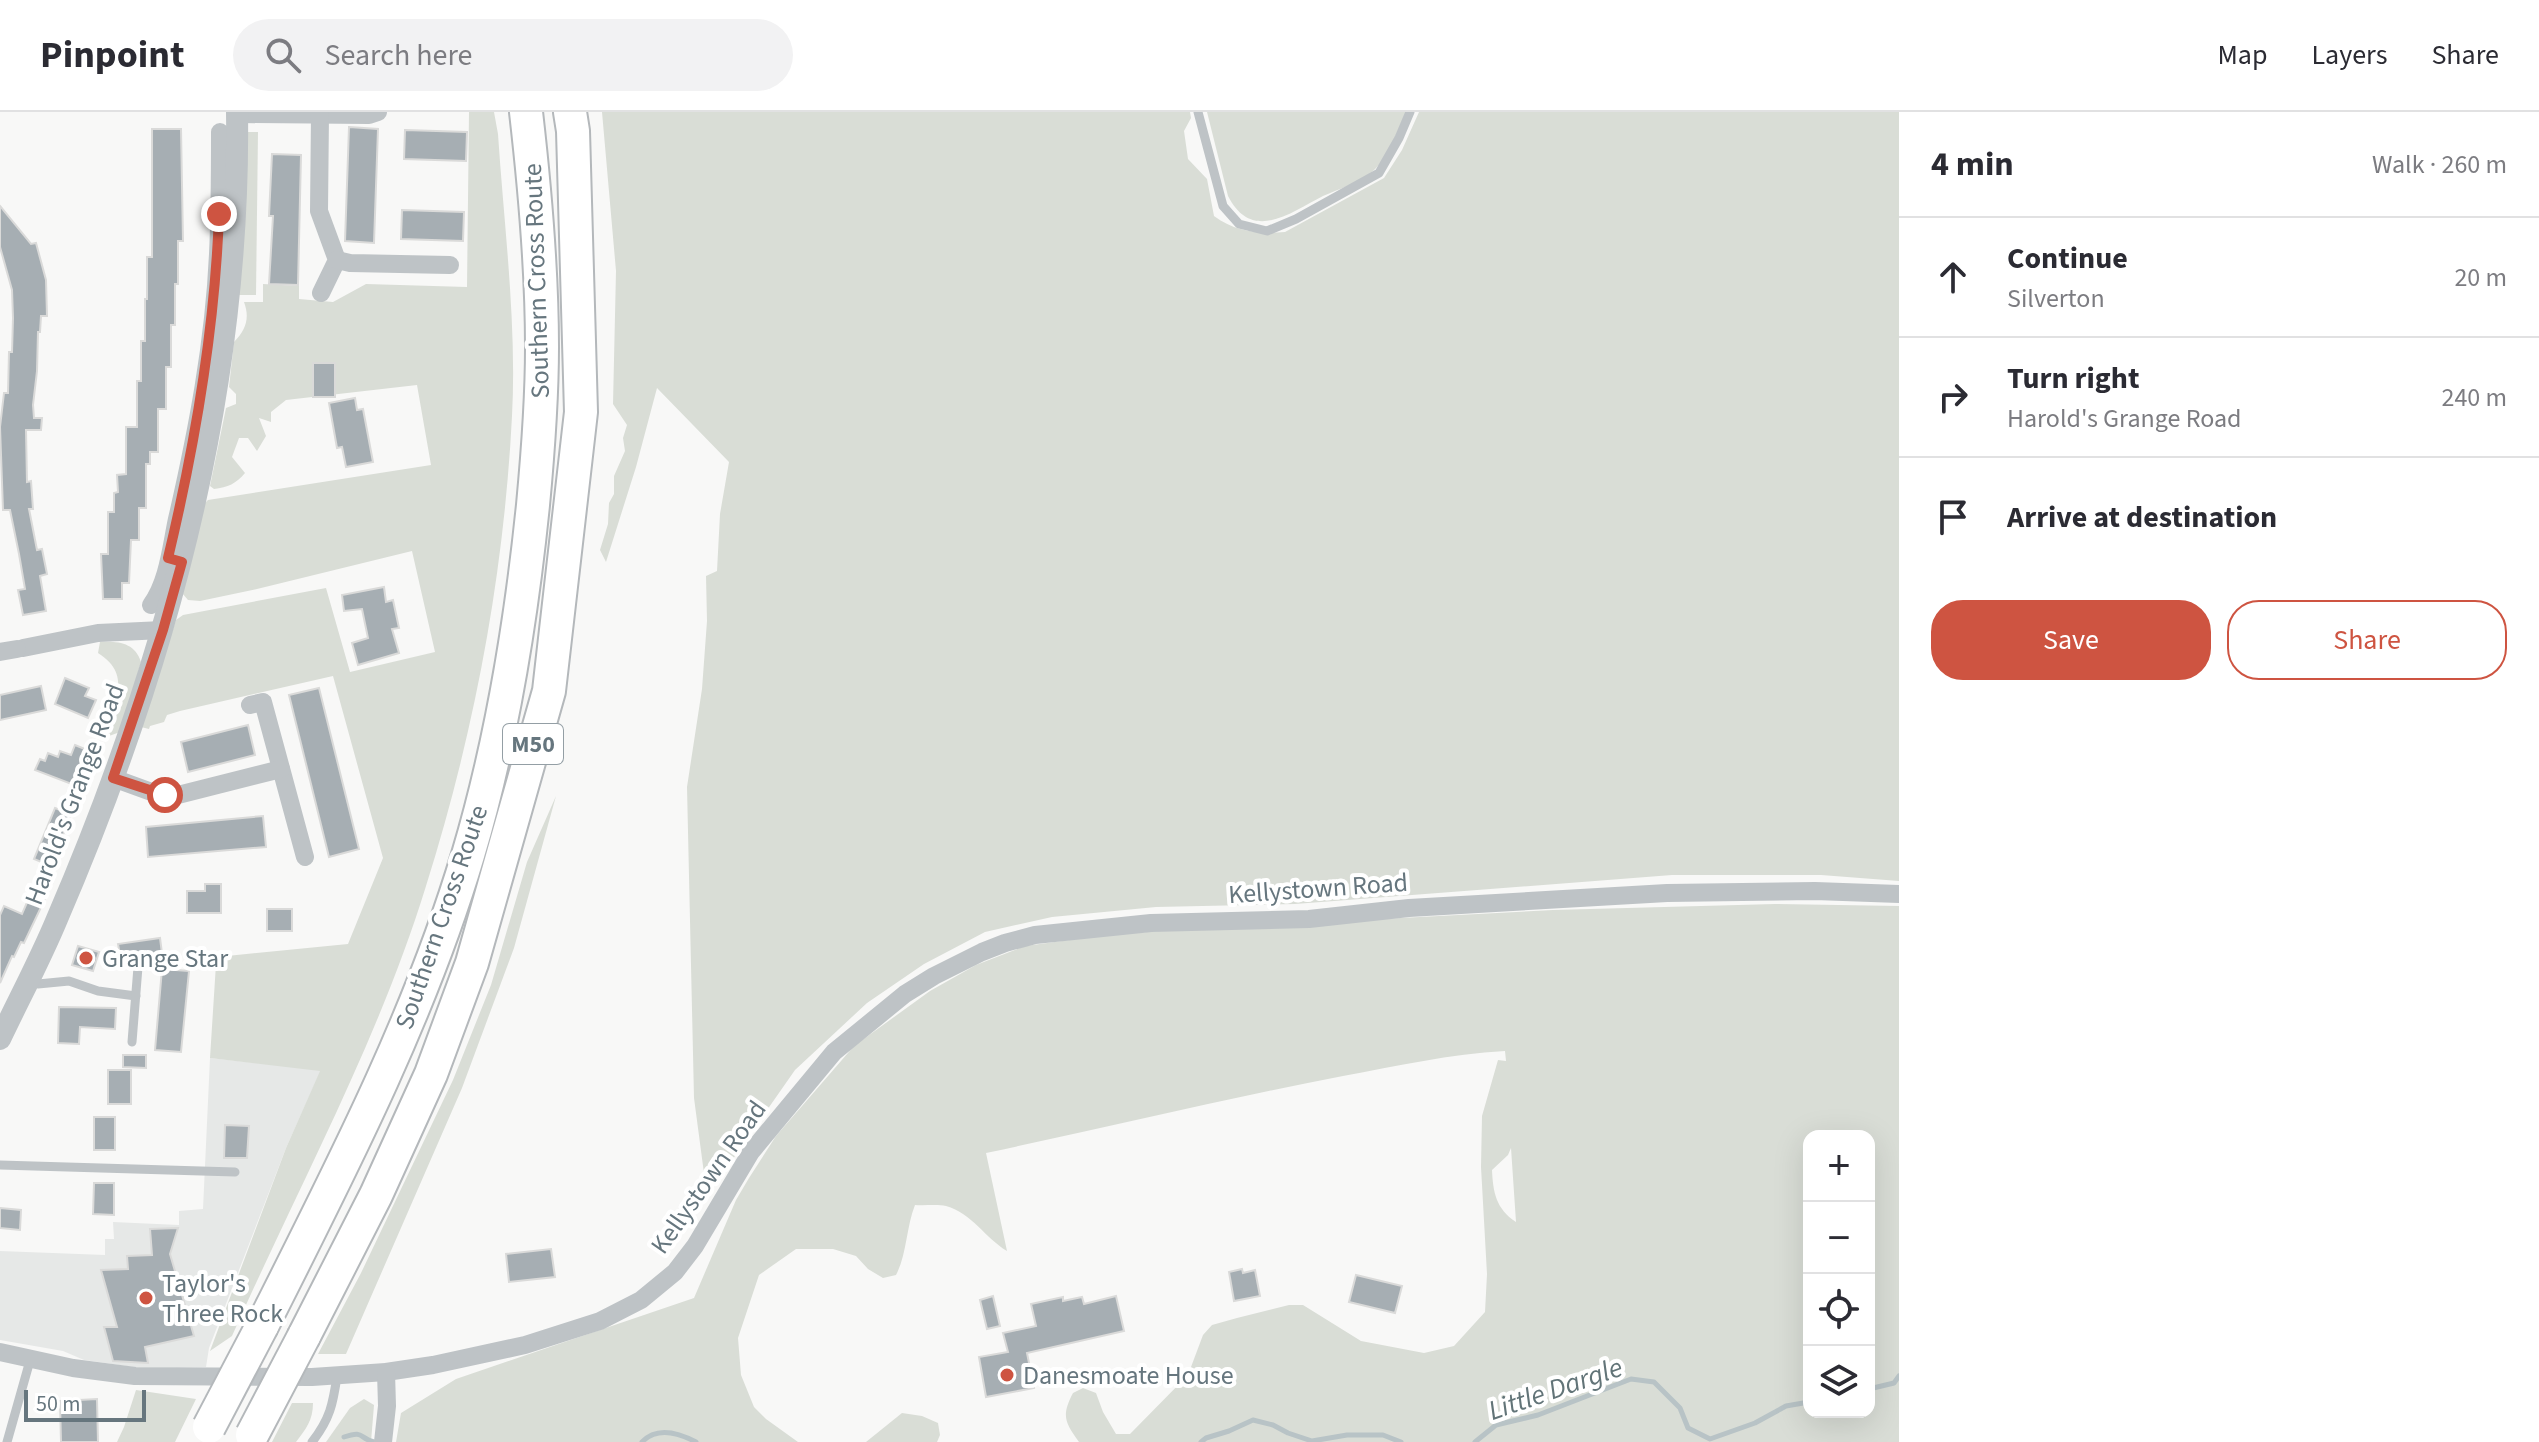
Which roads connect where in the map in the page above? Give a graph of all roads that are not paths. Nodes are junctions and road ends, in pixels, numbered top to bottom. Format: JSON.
{"nodes":[{"id":1,"x":378,"y":112,"type":"edge"},
{"id":2,"x":526,"y":112,"type":"edge"},
{"id":3,"x":570,"y":112,"type":"edge"},
{"id":4,"x":1198,"y":112,"type":"edge"},
{"id":5,"x":1410,"y":112,"type":"edge"},
{"id":6,"x":238,"y":113,"type":"edge"},
{"id":7,"x":320,"y":114,"type":"junction"},
{"id":8,"x":220,"y":132,"type":"dead end"},
{"id":9,"x":228,"y":214,"type":"junction"},
{"id":10,"x":337,"y":260,"type":"junction"},
{"id":11,"x":450,"y":265,"type":"dead end"},
{"id":12,"x":321,"y":293,"type":"dead end"},
{"id":13,"x":175,"y":560,"type":"junction"},
{"id":14,"x":151,"y":605,"type":"dead end"},
{"id":15,"x":163,"y":630,"type":"junction"},
{"id":16,"x":13,"y":649,"type":"edge"},
{"id":17,"x":250,"y":705,"type":"dead end"},
{"id":18,"x":281,"y":769,"type":"junction"},
{"id":19,"x":113,"y":778,"type":"junction"},
{"id":20,"x":305,"y":857,"type":"dead end"},
{"id":21,"x":1899,"y":894,"type":"edge"},
{"id":22,"x":138,"y":967,"type":"dead end"},
{"id":23,"x":29,"y":979,"type":"junction"},
{"id":24,"x":136,"y":996,"type":"junction"},
{"id":25,"x":0,"y":1039,"type":"edge"},
{"id":26,"x":132,"y":1042,"type":"dead end"},
{"id":27,"x":0,"y":1165,"type":"edge"},
{"id":28,"x":235,"y":1172,"type":"dead end"},
{"id":29,"x":0,"y":1352,"type":"edge"},
{"id":30,"x":31,"y":1357,"type":"junction"},
{"id":31,"x":386,"y":1372,"type":"junction"},
{"id":32,"x":337,"y":1375,"type":"junction"},
{"id":33,"x":206,"y":1435,"type":"edge"},
{"id":34,"x":384,"y":1437,"type":"edge"},
{"id":35,"x":250,"y":1438,"type":"edge"},
{"id":36,"x":7,"y":1442,"type":"edge"},
{"id":37,"x":312,"y":1442,"type":"edge"}],
"edges":[{"from":1,"to":7,"type":"street"},
{"from":2,"to":33,"type":"highway","name":"Southern Cross Route","number":"M50","bridge":true},
{"from":3,"to":35,"type":"highway","name":"Southern Cross Route","number":"M50","bridge":true},
{"from":4,"to":5,"type":"lane"},
{"from":6,"to":7,"type":"street"},
{"from":6,"to":9,"type":"street","name":"Harold's Grange Road"},
{"from":7,"to":10,"type":"street"},
{"from":8,"to":9,"type":"street","name":"Harold's Grange Road"},
{"from":9,"to":13,"type":"street","name":"Harold's Grange Road"},
{"from":10,"to":11,"type":"street"},
{"from":10,"to":12,"type":"street"},
{"from":13,"to":14,"type":"street","name":"Harold's Grange Road"},
{"from":13,"to":15,"type":"street","name":"Harold's Grange Road"},
{"from":15,"to":16,"type":"street"},
{"from":15,"to":19,"type":"street","name":"Harold's Grange Road"},
{"from":17,"to":18,"type":"street"},
{"from":18,"to":19,"type":"street"},
{"from":18,"to":20,"type":"street"},
{"from":19,"to":23,"type":"street","name":"Harold's Grange Road"},
{"from":21,"to":31,"type":"street","name":"Kellystown Road"},
{"from":22,"to":24,"type":"lane"},
{"from":23,"to":24,"type":"lane"},
{"from":23,"to":25,"type":"street","name":"Harold's Grange Road"},
{"from":24,"to":26,"type":"lane"},
{"from":27,"to":28,"type":"lane"},
{"from":29,"to":30,"type":"street","name":"Kellystown Road"},
{"from":30,"to":32,"type":"street","name":"Kellystown Road"},
{"from":30,"to":36,"type":"lane"},
{"from":31,"to":32,"type":"street","name":"Kellystown Road"},
{"from":31,"to":34,"type":"street"},
{"from":32,"to":37,"type":"lane"}]}
